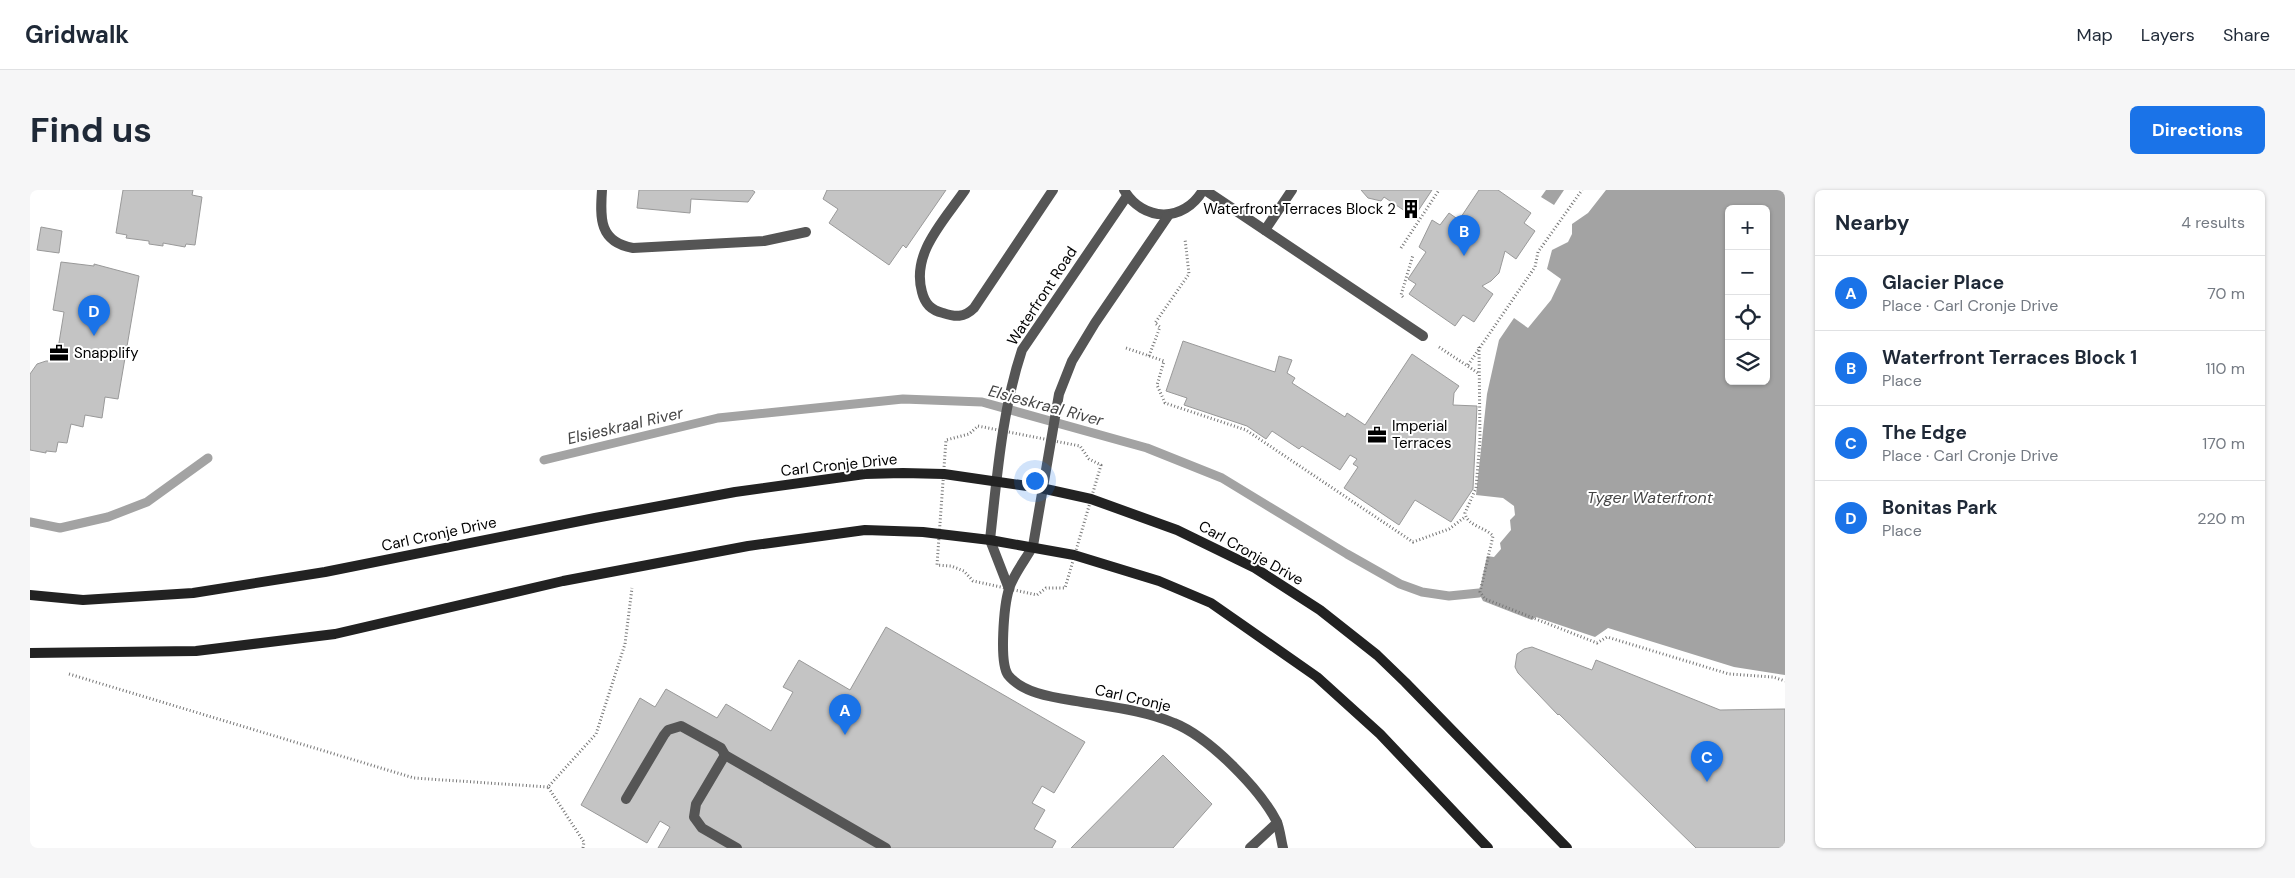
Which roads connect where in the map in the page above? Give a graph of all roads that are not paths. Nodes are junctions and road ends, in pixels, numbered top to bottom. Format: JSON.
{"nodes":[{"id":1,"x":602,"y":190,"type":"edge"},
{"id":2,"x":965,"y":190,"type":"edge"},
{"id":3,"x":1053,"y":190,"type":"edge"},
{"id":4,"x":1204,"y":190,"type":"edge"},
{"id":5,"x":1292,"y":190,"type":"edge"},
{"id":6,"x":1126,"y":193,"type":"edge"},
{"id":7,"x":1168,"y":216,"type":"junction"},
{"id":8,"x":1265,"y":230,"type":"junction"},
{"id":9,"x":806,"y":232,"type":"dead end"},
{"id":10,"x":1423,"y":336,"type":"road end"},
{"id":11,"x":997,"y":482,"type":"junction"},
{"id":12,"x":1041,"y":488,"type":"junction"},
{"id":13,"x":990,"y":540,"type":"junction"},
{"id":14,"x":1033,"y":546,"type":"junction"},
{"id":15,"x":1009,"y":589,"type":"junction"},
{"id":16,"x":30,"y":595,"type":"edge"},
{"id":17,"x":30,"y":653,"type":"edge"},
{"id":18,"x":724,"y":755,"type":"junction"},
{"id":19,"x":626,"y":799,"type":"dead end"},
{"id":20,"x":1277,"y":823,"type":"junction"},
{"id":21,"x":870,"y":844,"type":"edge"},
{"id":22,"x":737,"y":848,"type":"edge"},
{"id":23,"x":886,"y":848,"type":"edge"},
{"id":24,"x":1250,"y":848,"type":"edge"},
{"id":25,"x":1284,"y":848,"type":"edge"},
{"id":26,"x":1488,"y":848,"type":"edge"},
{"id":27,"x":1567,"y":848,"type":"edge"}],
"edges":[{"from":1,"to":9,"type":"street"},
{"from":2,"to":3,"type":"street"},
{"from":4,"to":7,"type":"street"},
{"from":4,"to":8,"type":"street"},
{"from":5,"to":8,"type":"street"},
{"from":6,"to":7,"type":"street"},
{"from":6,"to":11,"type":"street","name":"Waterfront Road"},
{"from":7,"to":12,"type":"street"},
{"from":8,"to":10,"type":"street"},
{"from":11,"to":12,"type":"main road","name":"Carl Cronje Drive"},
{"from":11,"to":13,"type":"street","name":"Waterfront Road"},
{"from":11,"to":16,"type":"main road","name":"Carl Cronje Drive"},
{"from":12,"to":14,"type":"street"},
{"from":12,"to":27,"type":"main road","name":"Carl Cronje Drive"},
{"from":13,"to":14,"type":"main road"},
{"from":13,"to":15,"type":"street","name":"Carl Cronje"},
{"from":13,"to":17,"type":"main road"},
{"from":14,"to":15,"type":"street","name":"Carl Cronje"},
{"from":14,"to":26,"type":"main road"},
{"from":15,"to":20,"type":"street","name":"Carl Cronje"},
{"from":18,"to":19,"type":"street"},
{"from":18,"to":21,"type":"street"},
{"from":18,"to":22,"type":"street"},
{"from":20,"to":24,"type":"street"},
{"from":20,"to":25,"type":"street","name":"Carl Cronje"},
{"from":21,"to":23,"type":"street"}]}
